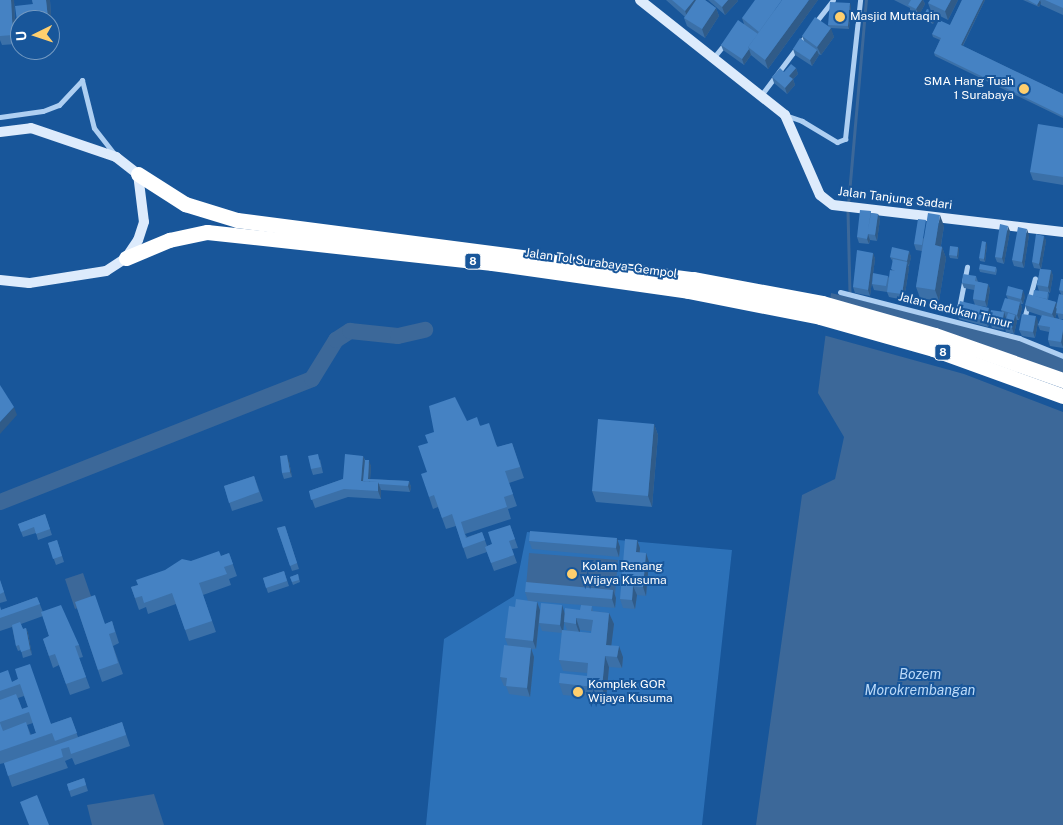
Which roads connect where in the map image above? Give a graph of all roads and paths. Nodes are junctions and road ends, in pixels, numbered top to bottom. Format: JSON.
{"nodes":[{"id":1,"x":640,"y":0,"type":"edge"},
{"id":2,"x":833,"y":0,"type":"edge"},
{"id":3,"x":860,"y":0,"type":"edge"},
{"id":4,"x":731,"y":36,"type":"edge"},
{"id":5,"x":714,"y":58,"type":"junction"},
{"id":6,"x":762,"y":94,"type":"junction"},
{"id":7,"x":785,"y":115,"type":"junction"},
{"id":8,"x":0,"y":117,"type":"edge"},
{"id":9,"x":0,"y":132,"type":"edge"},
{"id":10,"x":116,"y":157,"type":"junction"},
{"id":11,"x":138,"y":174,"type":"junction"},
{"id":12,"x":1063,"y":232,"type":"edge"},
{"id":13,"x":126,"y":258,"type":"junction"},
{"id":14,"x":967,"y":267,"type":"dead end"},
{"id":15,"x":1035,"y":278,"type":"dead end"},
{"id":16,"x":0,"y":280,"type":"edge"},
{"id":17,"x":843,"y":293,"type":"dead end"},
{"id":18,"x":821,"y":310,"type":"junction"},
{"id":19,"x":957,"y":321,"type":"junction"},
{"id":20,"x":1019,"y":338,"type":"junction"},
{"id":21,"x":1063,"y":356,"type":"edge"},
{"id":22,"x":1063,"y":380,"type":"edge"},
{"id":23,"x":1063,"y":396,"type":"edge"}],
"edges":[{"from":1,"to":5,"type":"street","name":"Jalan Tanjung Sadari"},
{"from":2,"to":6,"type":"street"},
{"from":3,"to":7,"type":"street"},
{"from":4,"to":5,"type":"street"},
{"from":5,"to":6,"type":"street","name":"Jalan Tanjung Sadari"},
{"from":6,"to":7,"type":"street","name":"Jalan Tanjung Sadari"},
{"from":7,"to":12,"type":"street","name":"Jalan Tanjung Sadari"},
{"from":8,"to":10,"type":"street"},
{"from":9,"to":10,"type":"street"},
{"from":10,"to":11,"type":"street"},
{"from":11,"to":13,"type":"street"},
{"from":11,"to":18,"type":"highway","name":"Jalan Tol Surabaya–Gempol","number":"8"},
{"from":13,"to":16,"type":"street"},
{"from":13,"to":18,"type":"highway","name":"Jalan Tol Surabaya–Gempol","number":"8"},
{"from":14,"to":19,"type":"street"},
{"from":15,"to":20,"type":"street"},
{"from":17,"to":19,"type":"street","name":"Jalan Gadukan Timur"},
{"from":18,"to":22,"type":"highway","name":"Jalan Tol Surabaya–Gempol","number":"8"},
{"from":18,"to":23,"type":"highway","name":"Jalan Tol Surabaya–Gempol","number":"8"},
{"from":19,"to":20,"type":"street","name":"Jalan Gadukan Timur"},
{"from":20,"to":21,"type":"street","name":"Jalan Gadukan Timur"}]}
